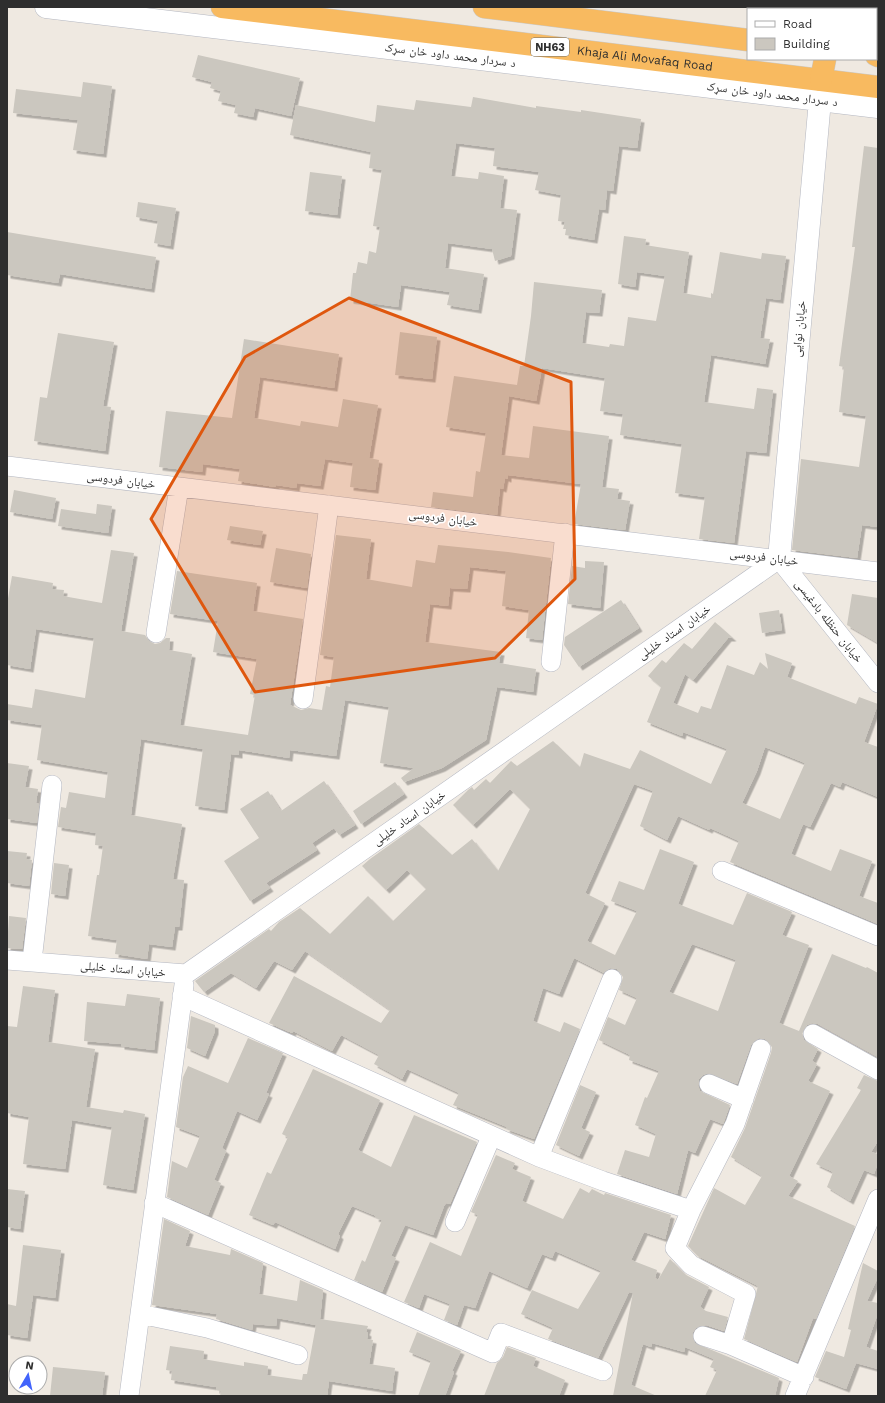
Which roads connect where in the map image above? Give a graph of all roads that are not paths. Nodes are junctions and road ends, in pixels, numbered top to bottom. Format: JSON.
{"nodes":[{"id":1,"x":46,"y":7,"type":"edge"},
{"id":2,"x":222,"y":7,"type":"edge"},
{"id":3,"x":484,"y":7,"type":"edge"},
{"id":4,"x":747,"y":40,"type":"edge"},
{"id":5,"x":824,"y":60,"type":"edge"},
{"id":6,"x":878,"y":87,"type":"edge"},
{"id":7,"x":820,"y":90,"type":"junction"},
{"id":8,"x":878,"y":107,"type":"edge"},
{"id":9,"x":7,"y":466,"type":"edge"},
{"id":10,"x":179,"y":487,"type":"junction"},
{"id":11,"x":329,"y":505,"type":"junction"},
{"id":12,"x":564,"y":533,"type":"junction"},
{"id":13,"x":779,"y":559,"type":"junction"},
{"id":14,"x":878,"y":572,"type":"edge"},
{"id":15,"x":156,"y":633,"type":"dead end"},
{"id":16,"x":551,"y":662,"type":"dead end"},
{"id":17,"x":878,"y":683,"type":"edge"},
{"id":18,"x":303,"y":699,"type":"dead end"},
{"id":19,"x":52,"y":785,"type":"dead end"},
{"id":20,"x":722,"y":870,"type":"dead end"},
{"id":21,"x":878,"y":936,"type":"edge"},
{"id":22,"x":7,"y":960,"type":"edge"},
{"id":23,"x":32,"y":961,"type":"junction"},
{"id":24,"x":186,"y":974,"type":"junction"},
{"id":25,"x":612,"y":979,"type":"dead end"},
{"id":26,"x":182,"y":996,"type":"junction"},
{"id":27,"x":813,"y":1034,"type":"dead end"},
{"id":28,"x":761,"y":1049,"type":"dead end"},
{"id":29,"x":878,"y":1070,"type":"edge"},
{"id":30,"x":709,"y":1084,"type":"dead end"},
{"id":31,"x":744,"y":1099,"type":"junction"},
{"id":32,"x":491,"y":1137,"type":"junction"},
{"id":33,"x":539,"y":1157,"type":"junction"},
{"id":34,"x":878,"y":1199,"type":"edge"},
{"id":35,"x":154,"y":1202,"type":"junction"},
{"id":36,"x":691,"y":1210,"type":"junction"},
{"id":37,"x":455,"y":1222,"type":"dead end"},
{"id":38,"x":140,"y":1314,"type":"junction"},
{"id":39,"x":703,"y":1336,"type":"dead end"},
{"id":40,"x":731,"y":1345,"type":"junction"},
{"id":41,"x":298,"y":1354,"type":"dead end"},
{"id":42,"x":603,"y":1371,"type":"dead end"},
{"id":43,"x":804,"y":1376,"type":"junction"},
{"id":44,"x":129,"y":1396,"type":"edge"},
{"id":45,"x":795,"y":1396,"type":"edge"}],
"edges":[{"from":1,"to":7,"type":"street","name":"د سردار محمد داود خان سړک"},
{"from":2,"to":7,"type":"highway","name":"Khaja Ali Movafaq Road","number":"NH63"},
{"from":3,"to":4,"type":"highway"},
{"from":5,"to":7,"type":"highway"},
{"from":6,"to":7,"type":"highway","name":"Khaja Ali Movafaq Road","number":"NH63"},
{"from":7,"to":8,"type":"street","name":"د سردار محمد داود خان سړک"},
{"from":7,"to":13,"type":"street","name":"خیابان نوایی"},
{"from":9,"to":10,"type":"street","name":"خیابان فردوسی"},
{"from":10,"to":11,"type":"street","name":"خیابان فردوسی"},
{"from":10,"to":15,"type":"street"},
{"from":11,"to":12,"type":"street","name":"خیابان فردوسی"},
{"from":11,"to":18,"type":"street"},
{"from":12,"to":13,"type":"street","name":"خیابان فردوسی"},
{"from":12,"to":16,"type":"street"},
{"from":13,"to":14,"type":"street","name":"خیابان فردوسی"},
{"from":13,"to":17,"type":"street","name":"خیابان حنظله بادغیسی"},
{"from":13,"to":24,"type":"street","name":"خیابان استاد خلیلی"},
{"from":19,"to":23,"type":"street"},
{"from":20,"to":21,"type":"street"},
{"from":22,"to":23,"type":"street","name":"خیابان استاد خلیلی"},
{"from":23,"to":24,"type":"street","name":"خیابان استاد خلیلی"},
{"from":24,"to":26,"type":"street"},
{"from":25,"to":33,"type":"street"},
{"from":26,"to":32,"type":"street"},
{"from":26,"to":35,"type":"street"},
{"from":27,"to":29,"type":"street"},
{"from":28,"to":31,"type":"street"},
{"from":30,"to":31,"type":"street"},
{"from":31,"to":36,"type":"street"},
{"from":32,"to":33,"type":"street"},
{"from":32,"to":37,"type":"street"},
{"from":33,"to":36,"type":"street"},
{"from":34,"to":43,"type":"street"},
{"from":35,"to":38,"type":"street"},
{"from":35,"to":42,"type":"street"},
{"from":36,"to":40,"type":"street"},
{"from":38,"to":41,"type":"street"},
{"from":38,"to":44,"type":"street"},
{"from":39,"to":40,"type":"street"},
{"from":40,"to":43,"type":"street"},
{"from":43,"to":45,"type":"street"}]}
